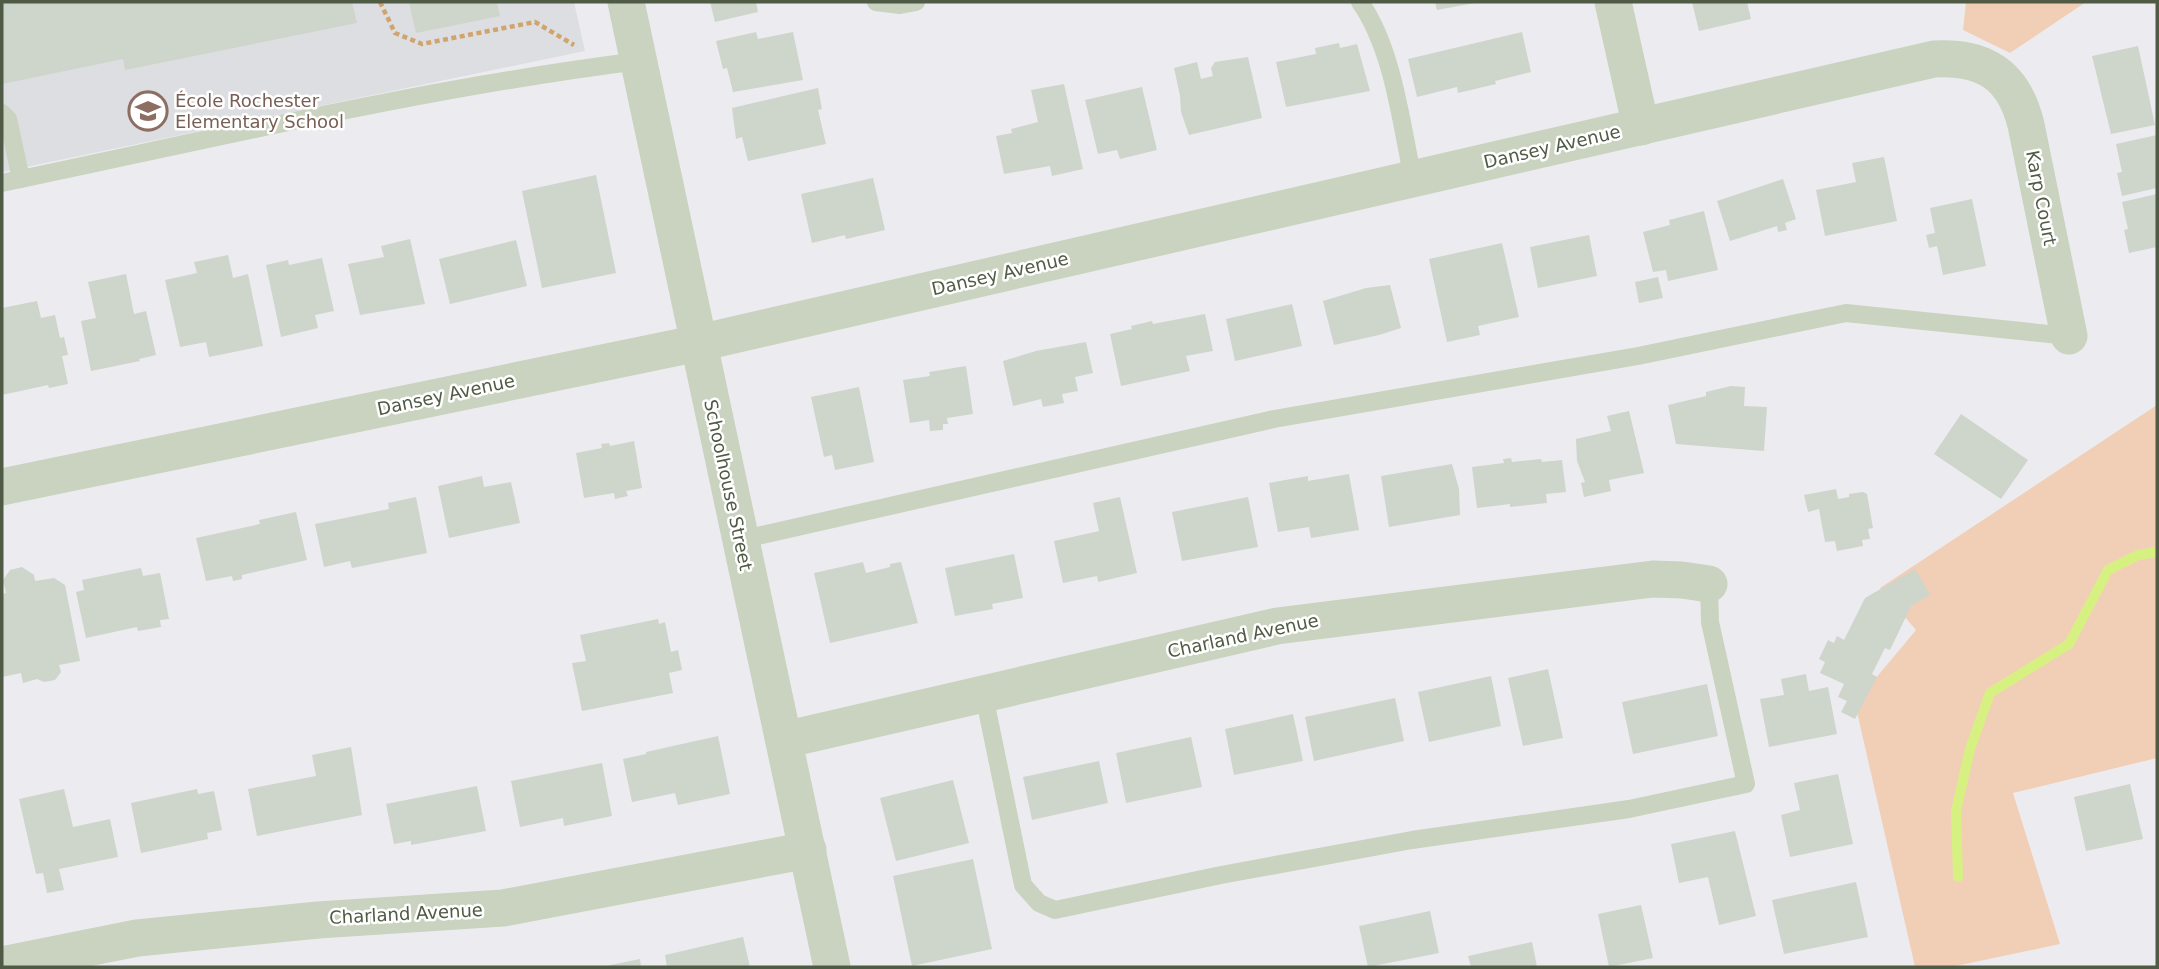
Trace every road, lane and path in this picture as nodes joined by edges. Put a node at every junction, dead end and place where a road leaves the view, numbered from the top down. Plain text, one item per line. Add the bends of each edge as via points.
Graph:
1 (380, 2) edge
2 (626, 2) edge
3 (876, 2) edge
4 (916, 2) edge
5 (1360, 2) edge
6 (1613, 2) edge
7 (623, 63) junction
8 (1993, 71) joint
9 (2, 113) edge
10 (1641, 127) junction
11 (21, 179) junction
12 (1413, 179) junction
13 (2, 183) edge
14 (2069, 336) joint
15 (699, 343) junction
16 (2, 486) edge
17 (740, 540) junction
18 (1709, 584) joint
19 (984, 695) junction
20 (784, 740) junction
21 (808, 850) junction
22 (2, 965) edge
23 (832, 967) edge

1 - 7 path via 395,33 422,44 535,22
2 - 7 street, Schoolhouse Street
3 - 4 lane
5 - 12 lane via 1381,40
6 - 10 street
7 - 11 lane via 383,103
7 - 15 street, Schoolhouse Street
8 - 10 street, Dansey Avenue via 1966,60 1934,59
8 - 14 street, Karp Court via 2016,94 2022,109
9 - 11 lane via 8,119
10 - 12 street, Dansey Avenue
11 - 13 lane
12 - 15 street, Dansey Avenue
14 - 17 lane via 1846,313 1638,356 1275,419
15 - 16 street, Dansey Avenue
15 - 17 street, Schoolhouse Street
17 - 20 street, Schoolhouse Street
18 - 19 street, Charland Avenue via 1653,579 1291,624
18 - 19 lane via 1710,622 1746,784 1629,809 1412,840 1055,910 1039,902 1023,885
19 - 20 street, Charland Avenue
20 - 21 street, Schoolhouse Street
21 - 22 street, Charland Avenue via 503,908 137,938
21 - 23 street, Schoolhouse Street

